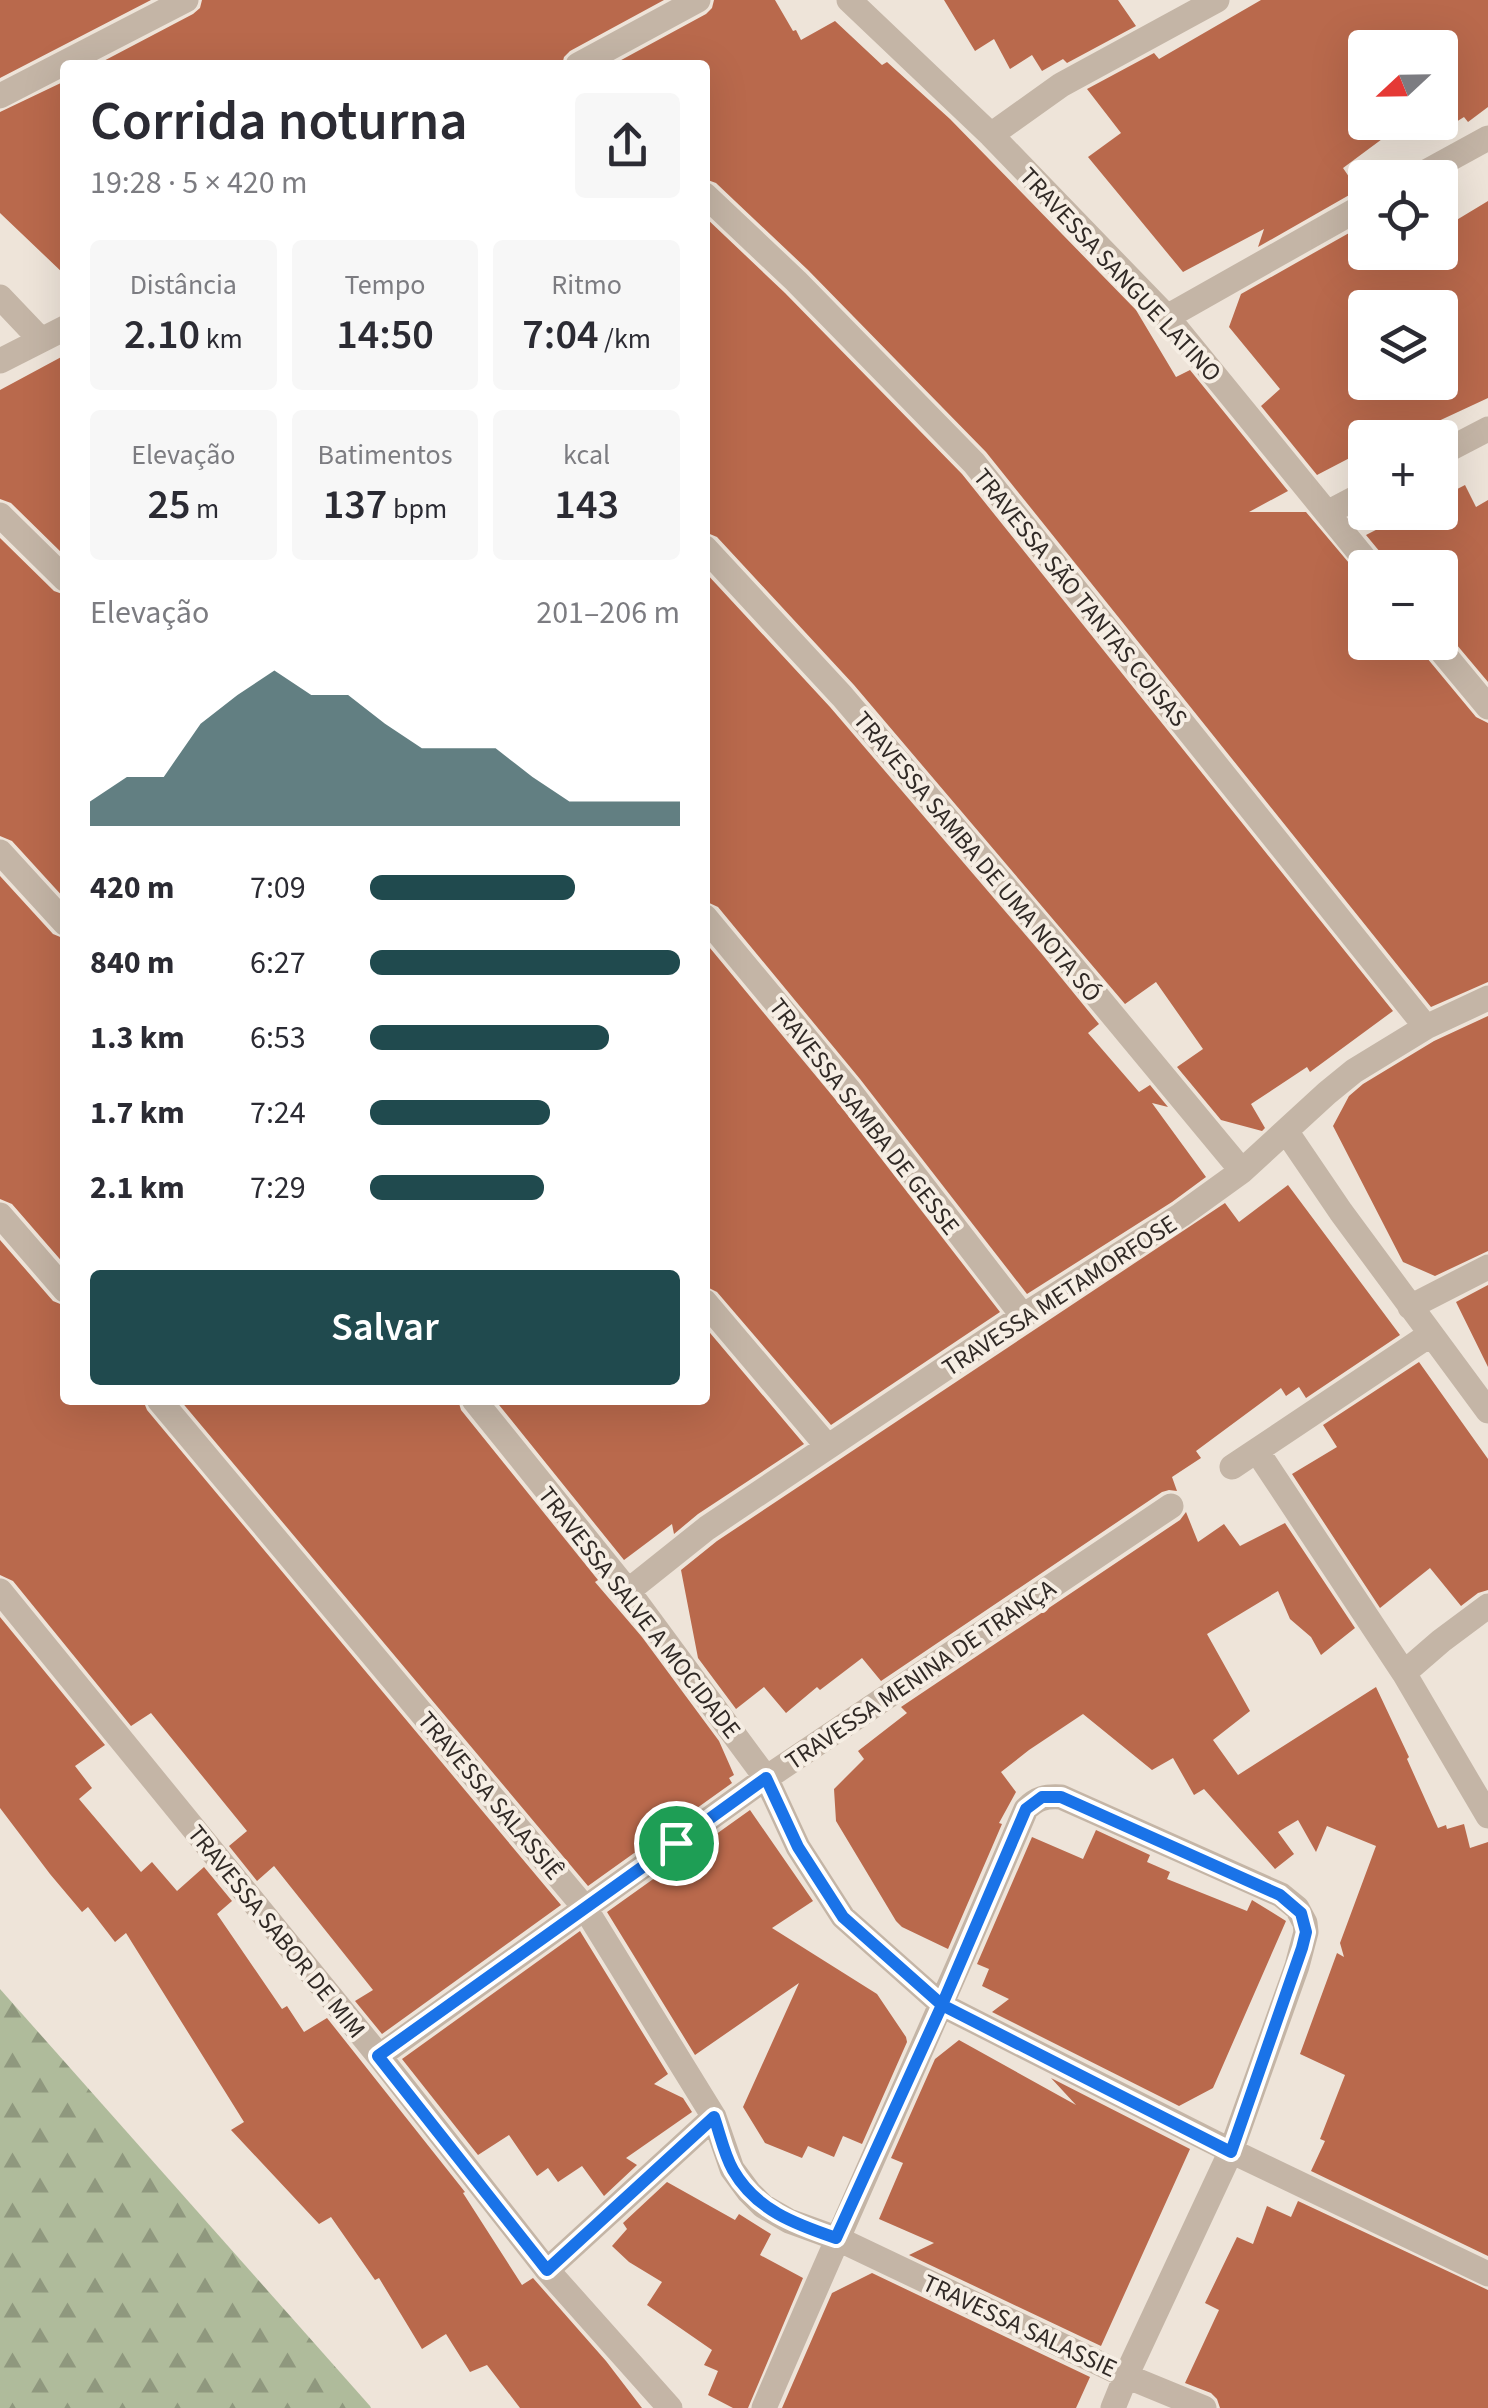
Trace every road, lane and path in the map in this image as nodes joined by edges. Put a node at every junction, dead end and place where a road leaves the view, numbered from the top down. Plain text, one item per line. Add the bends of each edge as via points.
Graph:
1 (186, 0) edge
2 (698, 0) edge
3 (849, 0) edge
4 (1217, 0) edge
5 (70, 60) edge
6 (587, 60) edge
7 (60, 65) edge
8 (0, 96) edge
9 (991, 135) junction
10 (1488, 138) edge
11 (1448, 160) edge
12 (710, 200) edge
13 (1348, 215) edge
14 (0, 297) edge
15 (1167, 317) junction
16 (60, 330) edge
17 (41, 340) junction
18 (0, 362) edge
19 (1488, 429) edge
20 (1458, 445) edge
21 (1348, 502) edge
22 (1327, 513) junction
23 (0, 515) edge
24 (1357, 550) edge
25 (710, 553) edge
26 (60, 574) edge
27 (1449, 660) edge
28 (1488, 708) edge
29 (0, 852) edge
30 (60, 917) edge
31 (710, 923) edge
32 (1488, 998) edge
33 (1426, 1027) junction
34 (1286, 1131) junction
35 (1242, 1171) junction
36 (0, 1215) edge
37 (1488, 1268) edge
38 (60, 1284) edge
39 (1410, 1307) junction
40 (710, 1308) edge
41 (1023, 1316) junction
42 (1431, 1334) junction
43 (163, 1405) edge
44 (478, 1405) edge
45 (1488, 1411) edge
46 (828, 1447) junction
47 (1257, 1451) junction
48 (1232, 1466) dead end
49 (1172, 1506) dead end
50 (0, 1591) edge
51 (628, 1592) junction
52 (1488, 1606) edge
53 (1404, 1673) junction
54 (766, 1778) junction
55 (1488, 1816) edge
56 (586, 1908) junction
57 (942, 2005) junction
58 (378, 2056) junction
59 (714, 2117) junction
60 (1231, 2152) junction
61 (836, 2238) junction
62 (547, 2270) junction
63 (1488, 2274) edge
64 (1126, 2376) junction
65 (670, 2408) edge
66 (764, 2408) edge
67 (1113, 2408) edge
68 (1204, 2408) edge

1 - 5 street
2 - 6 street
3 - 9 street, TRAVESSA SANGUE LATINO
4 - 9 street via 1061,85
7 - 8 street
9 - 15 street, TRAVESSA SANGUE LATINO
10 - 11 street
12 - 33 street, TRAVESSA SÃO TANTAS COISAS via 974,463
13 - 15 street
14 - 17 street
15 - 22 street, TRAVESSA SANGUE LATINO
16 - 17 street
17 - 18 street
19 - 20 street
21 - 22 street
22 - 24 street, TRAVESSA SANGUE LATINO
23 - 26 street
25 - 35 street, TRAVESSA SAMBA DE UMA NOTA SÓ via 842,696
27 - 28 street
29 - 30 street
31 - 41 street, TRAVESSA SAMBA DE GESSE
32 - 33 street, TRAVESSA METAMORFOSE
33 - 34 street, TRAVESSA METAMORFOSE via 1327,1092
34 - 35 street, TRAVESSA METAMORFOSE
34 - 39 street
35 - 41 street, TRAVESSA METAMORFOSE
36 - 38 street
37 - 39 street
39 - 42 street
40 - 46 street
41 - 46 street, TRAVESSA METAMORFOSE
42 - 45 street
42 - 47 street
43 - 56 street, TRAVESSA SALASSIÊ
44 - 51 street, TRAVESSA SALVE A MOCIDADE
46 - 51 street, TRAVESSA METAMORFOSE via 706,1528
47 - 48 street
47 - 53 street
49 - 54 street, TRAVESSA MENINA DE TRANÇA
50 - 58 street, TRAVESSA SABOR DE MIM
51 - 54 street, TRAVESSA SALVE A MOCIDADE
52 - 53 street
53 - 55 street
54 - 56 street, TRAVESSA MENINA DE TRANÇA
54 - 57 street, TRAVESSA SALVE A MOCIDADE via 798,1847 843,1917
56 - 58 street, TRAVESSA MENINA DE TRANÇA
56 - 59 street, TRAVESSA SALASSIÊ
57 - 60 street, TRAVESSA SALVE A MOCIDADE
57 - 60 street via 1026,1809 1042,1797 1061,1797 1280,1895 1301,1913 1306,1932
57 - 61 street
58 - 62 street, TRAVESSA SABOR DE MIM
59 - 61 street, TRAVESSA SALASSIÊ via 732,2168 749,2192 788,2221
59 - 62 street
60 - 63 street, TRAVESSA SALVE A MOCIDADE
60 - 64 street
61 - 64 street, TRAVESSA SALASSIE
61 - 66 street
62 - 65 street, TRAVESSA SABOR DE MIM
64 - 67 street
64 - 68 street, TRAVESSA SALASSIE

